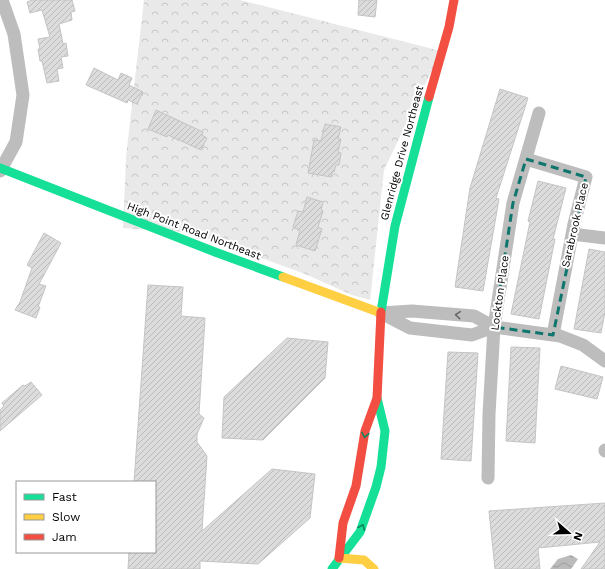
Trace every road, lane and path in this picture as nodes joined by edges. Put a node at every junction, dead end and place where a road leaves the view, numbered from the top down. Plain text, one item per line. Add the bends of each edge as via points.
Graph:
1 (2, 0) edge
2 (454, 0) edge
3 (539, 113) dead end
4 (526, 159) junction
5 (0, 169) edge
6 (572, 234) junction
7 (605, 238) edge
8 (381, 313) junction
9 (494, 327) junction
10 (553, 335) junction
11 (605, 361) edge
12 (377, 398) junction
13 (488, 478) dead end
14 (339, 558) junction
15 (332, 569) edge
16 (346, 569) edge
17 (374, 569) edge

1 - 5 street via 14,34 23,95 16,142
2 - 8 main road, Glenridge Drive Northeast via 449,27 406,181
3 - 4 street, Lockton Place
4 - 6 street, Sarabrook Place via 586,177
4 - 9 street, Lockton Place via 512,203
5 - 8 main road, High Point Road Northeast
6 - 7 street
6 - 10 street, Sarabrook Place
9 -> 8 street via 474,316 412,311
8 - 9 street via 410,328 472,335
8 - 12 main road, Glenridge Drive Northeast
9 - 10 street
9 - 13 street, Lockton Place
10 - 11 street via 583,345
12 -> 14 main road via 365,430 356,486 343,523
14 -> 12 main road via 360,532 370,508 381,467 385,431
14 - 15 main road
14 - 16 main road
14 - 17 main road via 364,560

